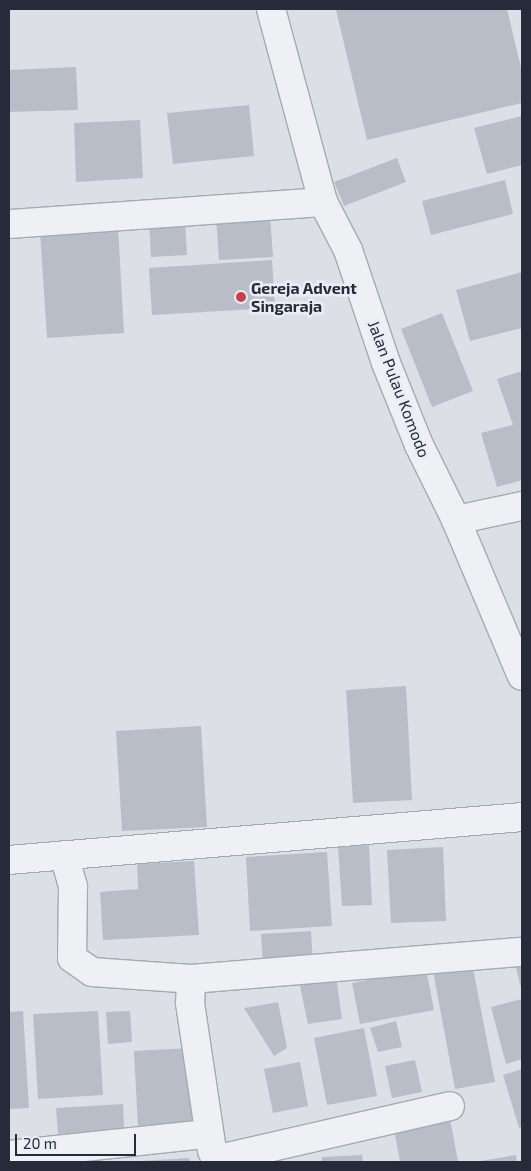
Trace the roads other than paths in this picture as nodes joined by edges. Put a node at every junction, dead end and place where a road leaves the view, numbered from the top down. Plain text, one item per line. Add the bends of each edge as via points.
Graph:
1 (271, 9) edge
2 (323, 202) junction
3 (9, 224) edge
4 (522, 506) edge
5 (456, 520) junction
6 (522, 676) edge
7 (522, 817) edge
8 (64, 855) junction
9 (9, 860) edge
10 (522, 952) edge
11 (191, 980) junction
12 (450, 1106) dead end
13 (207, 1134) junction
14 (9, 1155) edge
15 (215, 1161) edge

1 - 2 street, Jalan Pulau Komodo
2 - 3 street
2 - 5 street, Jalan Pulau Komodo via 348,250 386,363 419,445
4 - 5 street
5 - 6 street, Jalan Pulau Komodo
7 - 8 street
8 - 9 street
8 - 11 street via 73,887 72,958 92,972
10 - 11 street
11 - 13 street via 189,992
12 - 15 street
13 - 14 street
13 - 15 street

